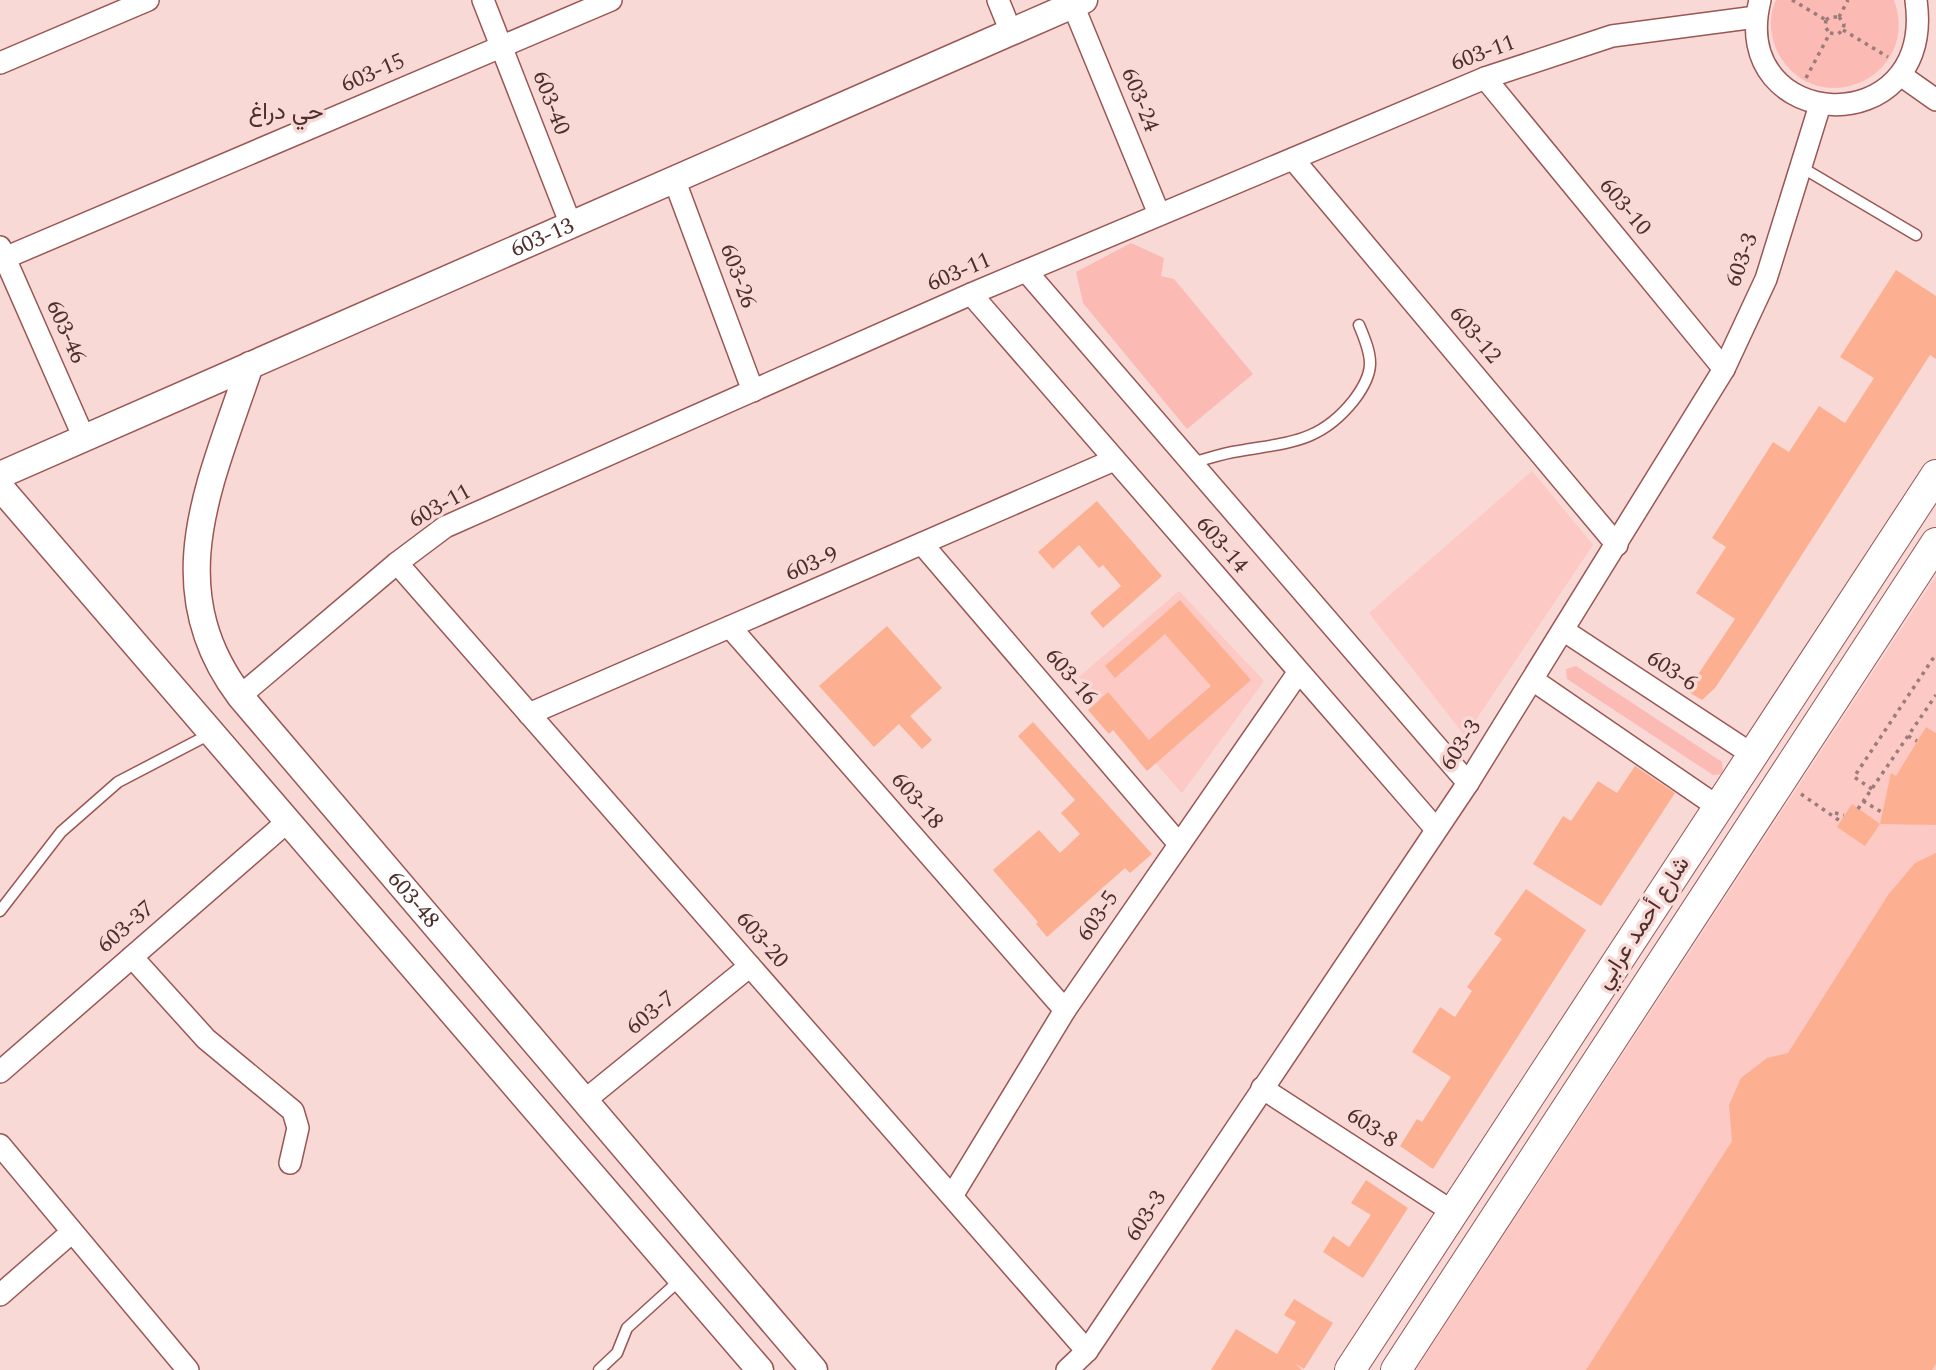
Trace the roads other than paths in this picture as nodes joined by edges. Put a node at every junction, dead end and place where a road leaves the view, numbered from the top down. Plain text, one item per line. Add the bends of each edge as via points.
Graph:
1 (148, 0) edge
2 (483, 0) edge
3 (611, 0) edge
4 (998, 0) edge
5 (1916, 0) edge
6 (1078, 2) edge
7 (125, 5) edge
8 (1758, 9) edge
9 (1011, 32) junction
10 (501, 47) junction
11 (0, 63) edge
12 (1902, 76) junction
13 (1485, 78) junction
14 (1936, 100) edge
15 (1820, 105) junction
16 (1293, 159) junction
17 (1801, 167) junction
18 (674, 179) junction
19 (1159, 214) junction
20 (571, 225) junction
21 (1916, 235) dead end
22 (2, 255) edge
23 (1026, 271) junction
24 (971, 294) junction
25 (1359, 325) dead end
26 (250, 365) junction
27 (1724, 369) junction
28 (753, 391) junction
29 (84, 438) junction
30 (1114, 460) junction
31 (1192, 463) junction
32 (1936, 475) edge
33 (2, 491) edge
34 (1936, 543) edge
35 (923, 545) junction
36 (1618, 545) junction
37 (397, 563) junction
38 (730, 627) junction
39 (1563, 630) junction
40 (1298, 673) junction
41 (1534, 680) junction
42 (240, 696) junction
43 (529, 714) junction
44 (212, 733) junction
45 (277, 740) junction
46 (1753, 755) junction
47 (243, 770) junction
48 (1468, 783) junction
49 (1718, 807) junction
50 (287, 822) junction
51 (1435, 828) junction
52 (1179, 844) junction
53 (0, 911) edge
54 (132, 957) junction
55 (750, 967) junction
56 (1065, 1010) junction
57 (0, 1072) edge
58 (1262, 1088) junction
59 (584, 1101) junction
60 (0, 1145) edge
61 (633, 1158) junction
62 (290, 1163) dead end
63 (601, 1187) junction
64 (951, 1196) junction
65 (1453, 1212) junction
66 (72, 1232) junction
67 (681, 1279) junction
68 (0, 1295) edge
69 (1087, 1351) junction
70 (181, 1368) edge
71 (599, 1370) edge
72 (760, 1370) edge
73 (814, 1370) edge
74 (1067, 1370) edge
75 (1350, 1370) edge
76 (1396, 1370) edge

1 - 7 street
2 - 10 street, 603-40
3 - 10 street, 603-15
4 - 9 street
5 - 12 street via 1920,23 1916,51
6 - 9 street, 603-13
6 - 19 street, 603-24
7 - 11 street
8 - 13 street, 603-11 via 1612,36
8 - 15 street via 1757,41 1765,63 1779,82
9 - 18 street, 603-13
10 - 20 street, 603-40
10 - 22 street, 603-15
12 - 14 street
12 - 15 street via 1886,92 1866,102
13 - 16 street, 603-11
13 - 27 street, 603-10
15 - 17 street, 603-3
16 - 19 street, 603-11
16 - 36 street, 603-12
17 - 21 lane
17 - 27 street, 603-3 via 1766,279
18 - 20 street, 603-13
18 - 28 street, 603-26
19 - 23 street, 603-11
20 - 26 street, 603-13
22 - 29 street, 603-46
23 - 24 street, 603-11
23 - 31 street, 603-14
24 - 28 street, 603-11
24 - 30 street, 603-14
25 - 31 lane via 1370,352 1369,380 1343,414 1318,434 1295,443
26 - 29 street, 603-13
26 - 42 street, 603-48 via 211,483 195,562 197,603 208,643
27 - 36 street, 603-3
28 - 37 street, 603-11 via 445,527
29 - 33 street, 603-13
30 - 35 street, 603-9
30 - 40 street, 603-14
31 - 48 street, 603-14
32 - 46 main road, شارع أحمد عرابي
33 - 44 street, 603-48
34 - 76 main road, شارع أحمد عرابي
35 - 38 street, 603-9
35 - 52 street, 603-16
36 - 39 street, 603-3
37 - 42 street, 603-11
37 - 43 street, 603-20
38 - 43 street, 603-9
38 - 56 street, 603-18
39 - 41 street, 603-3
39 - 46 street, 603-6
40 - 51 street, 603-14
40 - 52 street, 603-5
41 - 48 street, 603-3
41 - 49 street
42 - 45 street, 603-48
43 - 55 street, 603-20
44 - 47 street, 603-48
44 - 53 lane via 118,782 61,832
45 - 47 street
45 - 59 street, 603-48
46 - 49 main road, شارع أحمد عرابي
47 - 50 street, 603-48
48 - 51 street, 603-3
49 - 65 main road, شارع أحمد عرابي
50 - 54 street, 603-37
50 - 63 street, 603-48
51 - 58 street, 603-3
52 - 56 street, 603-5
54 - 57 street, 603-37
54 - 62 street via 206,1039 293,1111 298,1128
55 - 59 street, 603-7
55 - 64 street, 603-20
56 - 64 street, 603-5
58 - 65 street, 603-8
58 - 69 street, 603-3
59 - 61 street, 603-48
60 - 66 street
61 - 63 street
61 - 73 street, 603-48
63 - 67 street, 603-48
64 - 69 street, 603-20
65 - 75 main road, شارع أحمد عرابي
66 - 68 street
66 - 70 street
67 - 71 lane via 627,1328 617,1353
67 - 72 street, 603-48
69 - 74 street, 603-3

